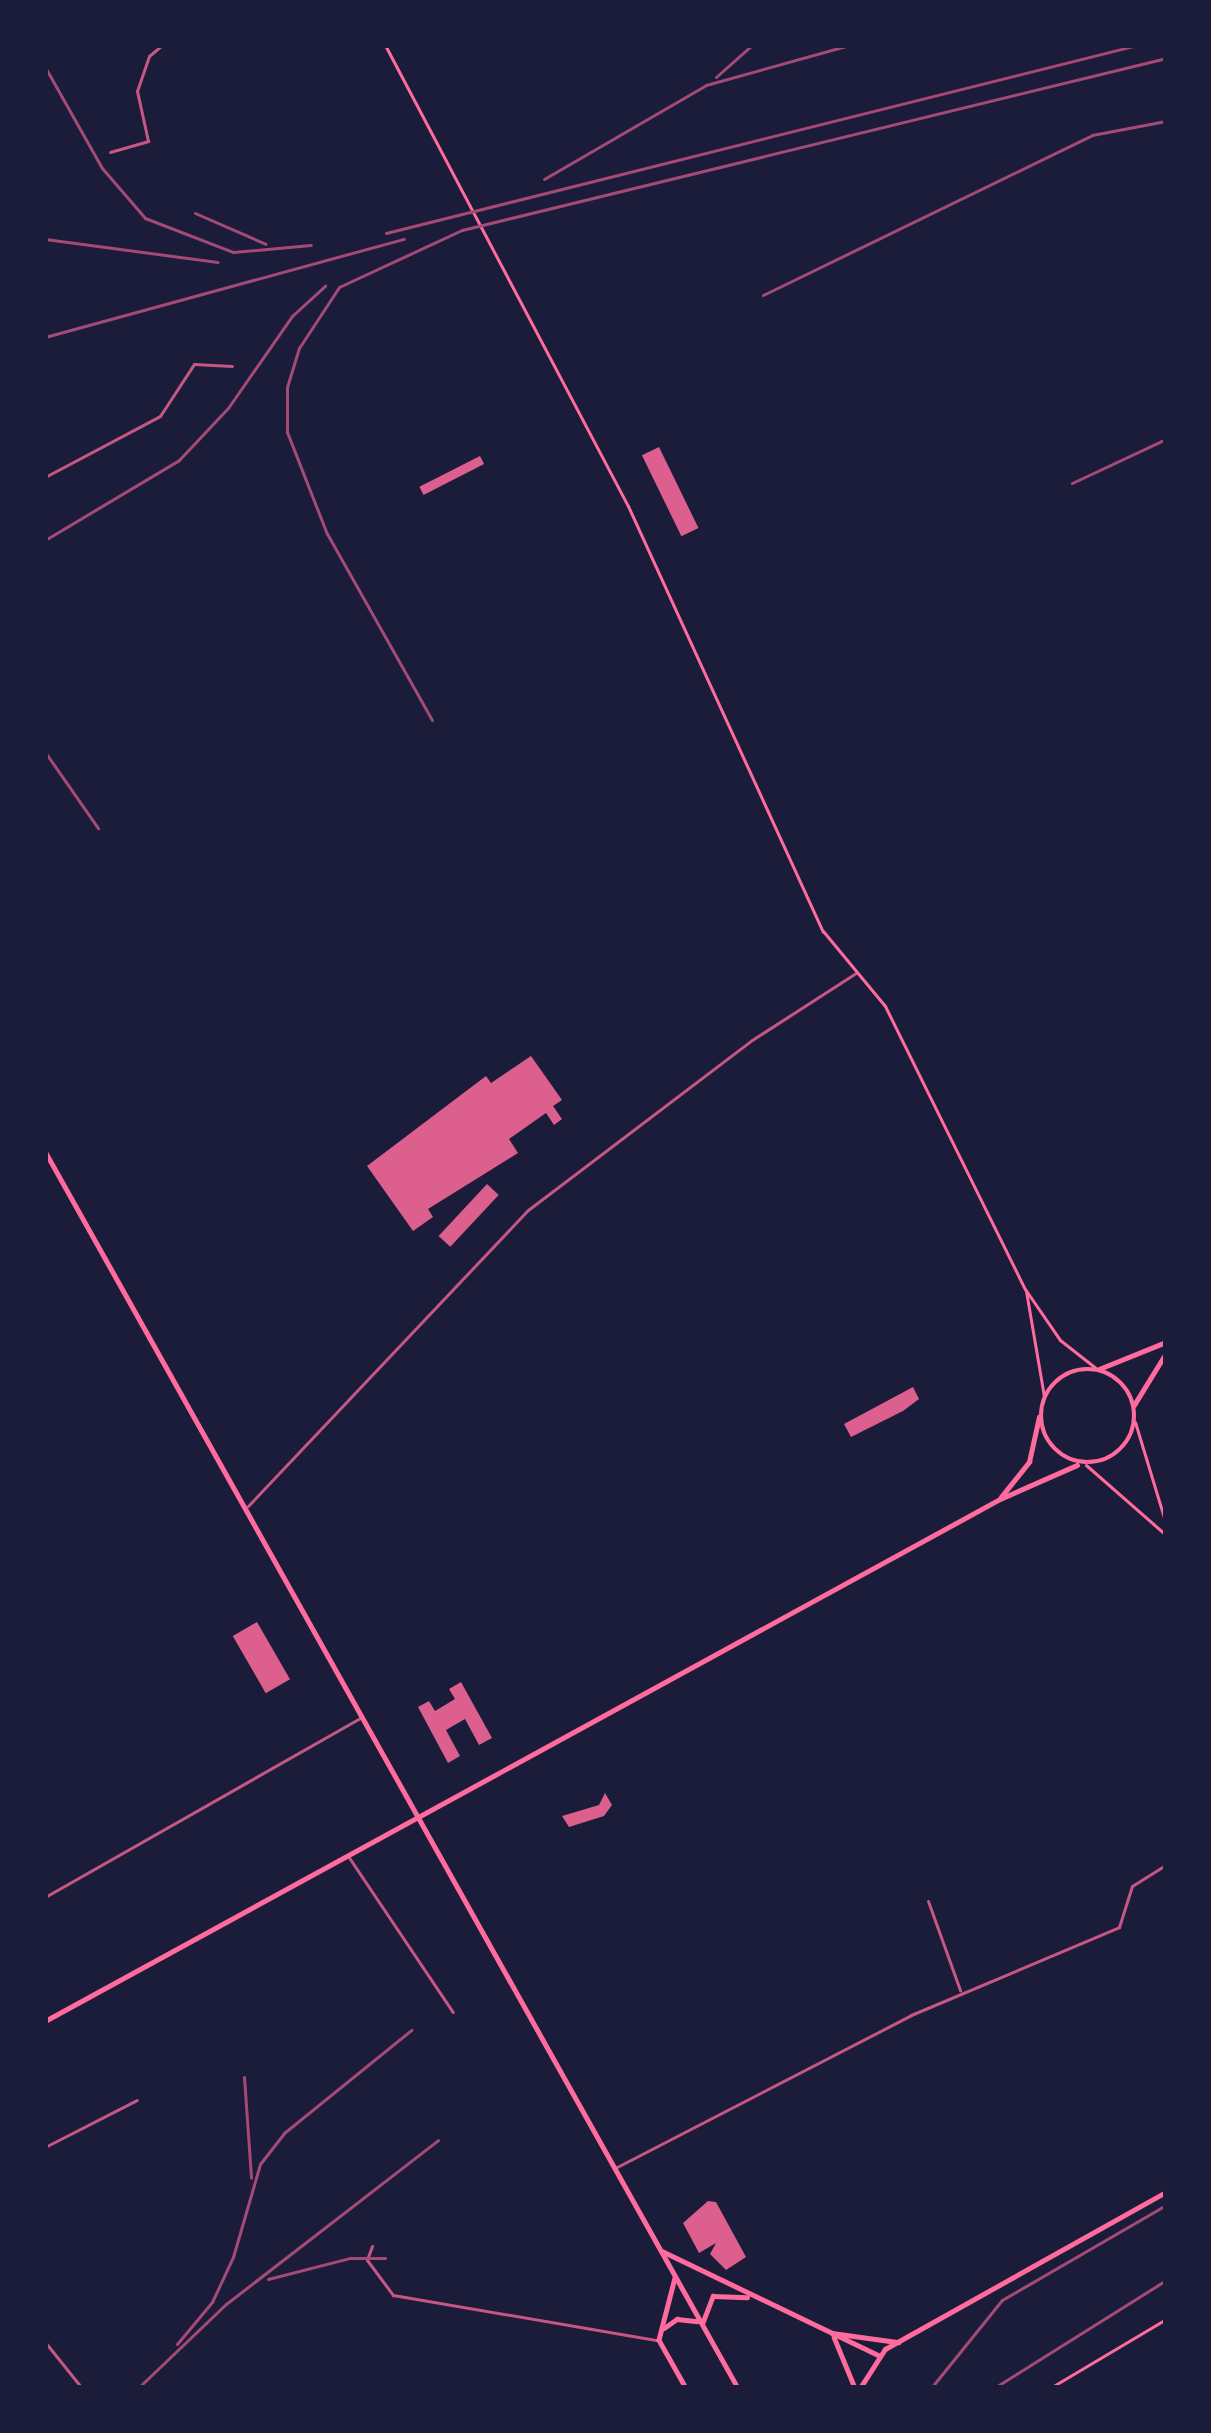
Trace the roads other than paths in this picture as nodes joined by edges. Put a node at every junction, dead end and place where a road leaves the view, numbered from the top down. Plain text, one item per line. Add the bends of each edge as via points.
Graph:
1 (162, 45) edge
2 (385, 45) edge
3 (110, 152) dead end
4 (232, 366) dead end
5 (45, 477) edge
6 (856, 973) junction
7 (45, 1151) edge
8 (1025, 1289) junction
9 (1166, 1342) edge
10 (1166, 1353) edge
11 (1097, 1369) junction
12 (1044, 1396) junction
13 (1134, 1405) junction
14 (1040, 1412) junction
15 (1135, 1421) junction
16 (1082, 1465) junction
17 (1000, 1499) junction
18 (247, 1508) junction
19 (1166, 1524) edge
20 (1166, 1534) edge
21 (363, 1716) junction
22 (421, 1817) junction
23 (348, 1856) junction
24 (1166, 1865) edge
25 (45, 1897) edge
26 (928, 1901) dead end
27 (960, 1992) junction
28 (453, 2012) dead end
29 (45, 2021) edge
30 (137, 2100) dead end
31 (45, 2147) edge
32 (614, 2168) junction
33 (1166, 2192) edge
34 (372, 2246) dead end
35 (659, 2249) junction
36 (675, 2278) junction
37 (752, 2298) junction
38 (1166, 2319) edge
39 (702, 2324) junction
40 (662, 2328) junction
41 (830, 2333) junction
42 (659, 2340) junction
43 (45, 2342) edge
44 (898, 2342) junction
45 (878, 2355) junction
46 (81, 2386) edge
47 (686, 2388) edge
48 (738, 2388) edge
49 (857, 2388) edge
50 (1050, 2388) edge

1 - 3 street via 148,56 137,91 148,141
2 - 6 main road via 567,389 812,910
4 - 5 street via 194,364 160,416
6 - 8 main road via 885,1006
6 - 18 street via 752,1040 528,1210
7 - 18 main road
8 - 11 main road via 1060,1340
8 - 12 main road
9 - 11 main road
10 - 13 main road
11 - 12 main road via 1068,1372
11 - 13 main road via 1117,1378
12 - 14 main road
13 - 15 main road
14 - 16 main road via 1049,1444
14 - 17 main road via 1029,1462
15 - 16 main road via 1117,1454
15 - 19 main road
16 - 17 main road
16 - 20 main road
17 - 22 main road
18 - 21 main road
21 - 22 main road
21 - 25 street
22 - 23 main road
22 - 32 main road
23 - 28 street
23 - 29 main road
24 - 27 street via 1132,1886 1119,1927 1049,1963
26 - 27 street
27 - 32 street
30 - 31 street
32 - 35 main road
33 - 44 main road
34 - 42 street via 367,2260 393,2295
35 - 36 main road
35 - 37 main road
36 - 39 main road
36 - 40 main road
37 - 39 main road via 712,2296
37 - 41 main road
38 - 50 main road
39 - 40 main road via 677,2319
39 - 48 main road
40 - 42 main road
41 - 44 main road
41 - 45 main road
41 - 49 main road
42 - 47 main road
43 - 46 street
44 - 45 main road
45 - 49 main road

